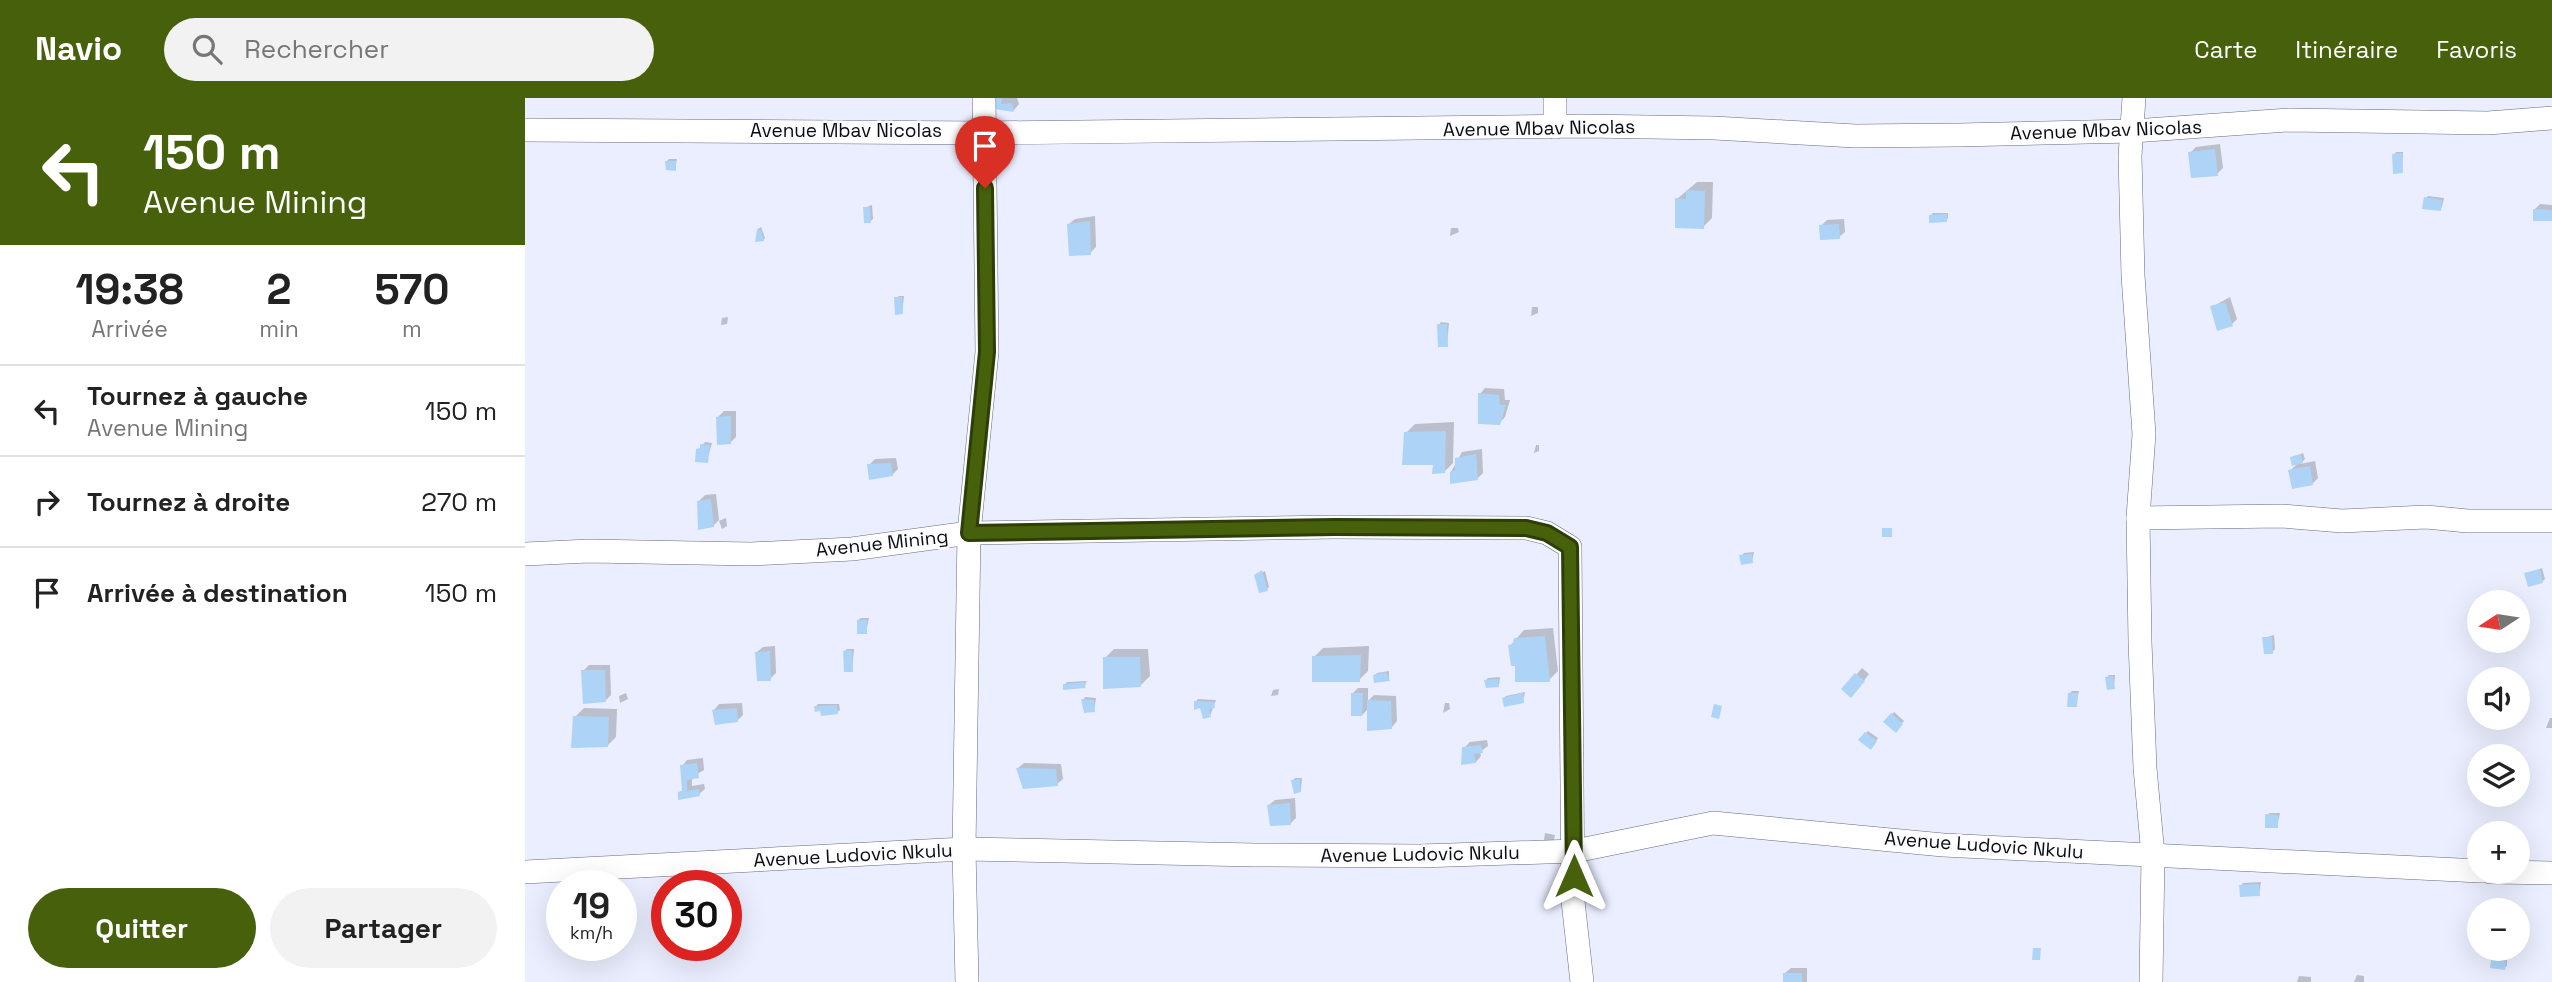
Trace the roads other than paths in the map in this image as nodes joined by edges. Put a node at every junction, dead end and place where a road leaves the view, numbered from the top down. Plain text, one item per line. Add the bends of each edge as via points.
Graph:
1 (984, 98) edge
2 (1555, 98) edge
3 (2134, 98) edge
4 (2552, 118) edge
5 (1555, 127) junction
6 (525, 130) edge
7 (2133, 131) junction
8 (984, 133) junction
9 (2138, 518) junction
10 (2552, 521) edge
11 (969, 533) junction
12 (525, 554) edge
13 (964, 849) junction
14 (1575, 850) junction
15 (2153, 855) junction
16 (2467, 870) edge
17 (525, 872) edge
18 (2530, 873) edge
19 (2552, 873) edge
20 (967, 982) edge
21 (1581, 982) edge
22 (2151, 982) edge

1 - 8 street
2 - 5 street
3 - 7 street
4 - 7 street, Avenue Mbav Nicolas via 2488,123 2289,120
5 - 7 street, Avenue Mbav Nicolas via 1714,128 1855,136
5 - 8 street, Avenue Mbav Nicolas
6 - 8 street, Avenue Mbav Nicolas
7 - 9 street via 2133,275 2144,434
8 - 11 street via 987,352
9 - 10 street
9 - 15 street via 2144,754
11 - 12 street, Avenue Mining via 852,549 751,554
11 - 13 street
11 - 14 street, Avenue Mining via 1335,527 1526,528 1547,533 1570,547
13 - 14 street, Avenue Ludovic Nkulu via 1420,856
13 - 17 street, Avenue Ludovic Nkulu
13 - 20 street
14 - 15 street, Avenue Ludovic Nkulu via 1713,823 1943,845
14 - 21 street via 1573,901
15 - 16 street, Avenue Ludovic Nkulu
15 - 22 street
18 - 19 street

